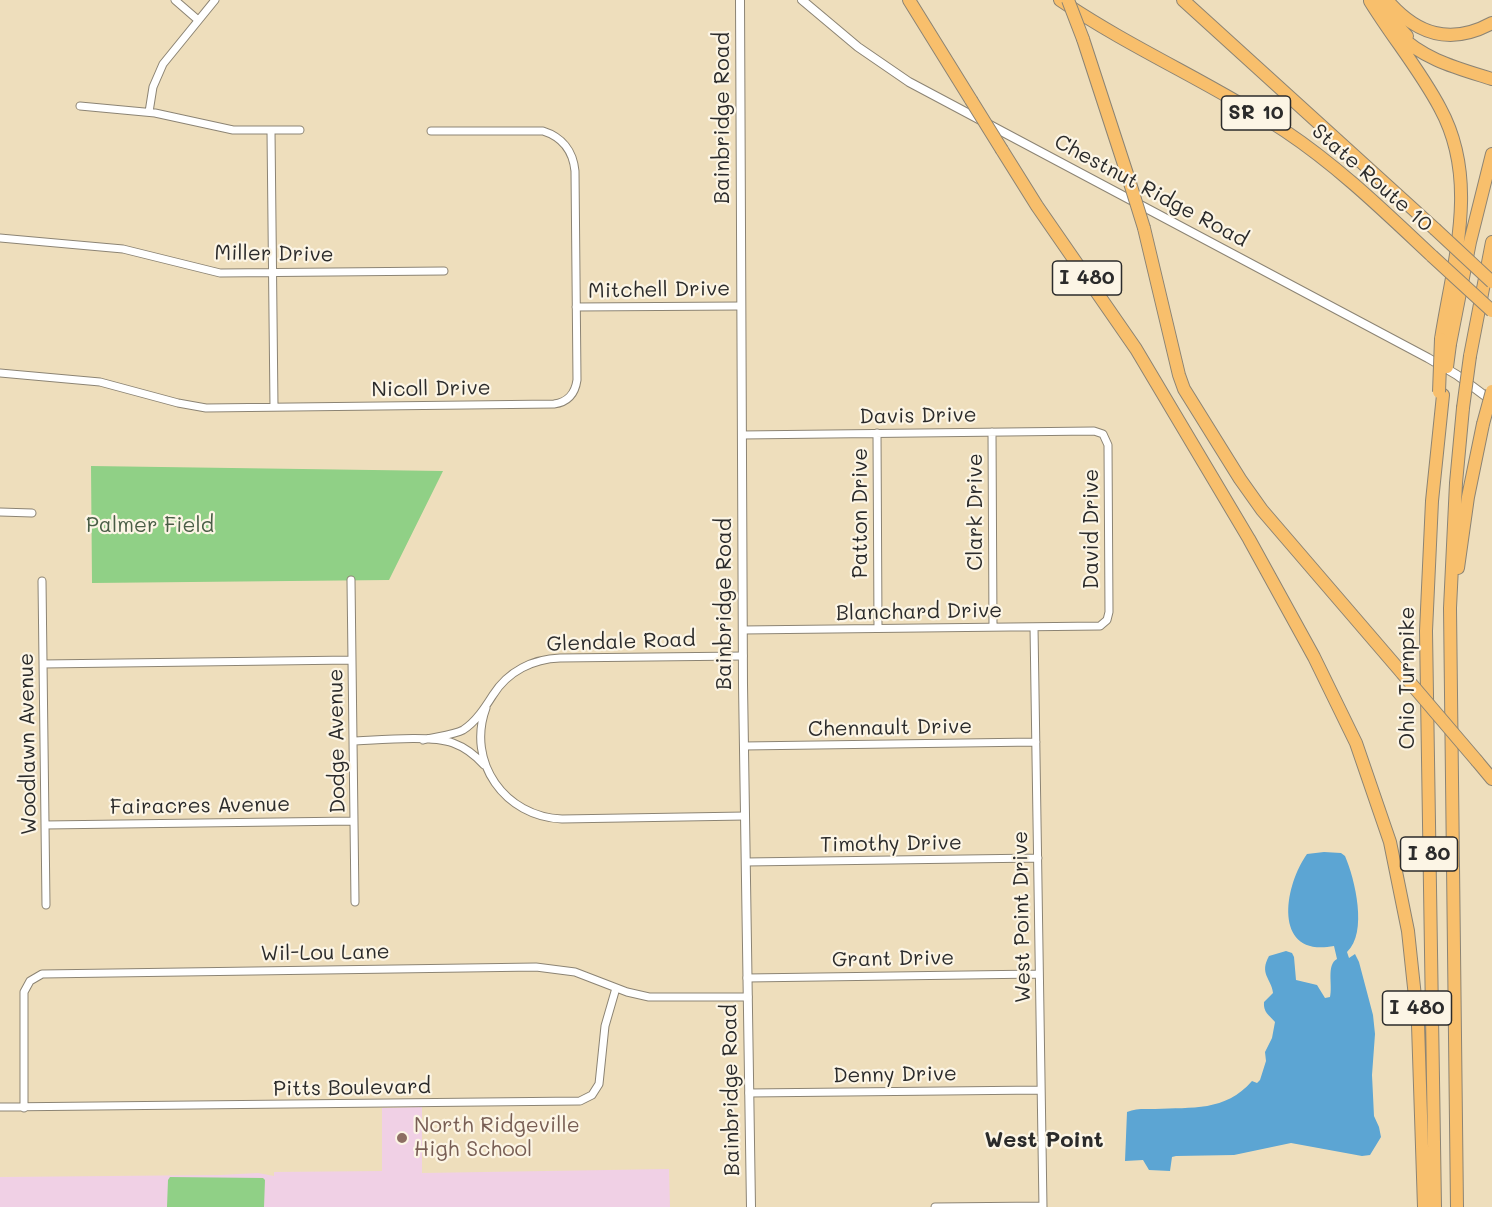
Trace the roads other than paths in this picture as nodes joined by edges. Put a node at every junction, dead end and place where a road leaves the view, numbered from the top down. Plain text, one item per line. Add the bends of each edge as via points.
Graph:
1 (175, 0) edge
2 (215, 0) edge
3 (740, 0) edge
4 (802, 0) edge
5 (909, 0) edge
6 (1060, 0) edge
7 (1068, 0) edge
8 (1183, 0) edge
9 (1373, 0) edge
10 (1387, 0) edge
11 (198, 20) junction
12 (1492, 23) edge
13 (1492, 73) edge
14 (1492, 79) edge
15 (80, 106) dead end
16 (149, 112) junction
17 (300, 130) dead end
18 (271, 131) junction
19 (432, 131) dead end
20 (1492, 154) edge
21 (0, 238) edge
22 (1492, 242) edge
23 (444, 271) dead end
24 (273, 272) junction
25 (1492, 282) edge
26 (741, 306) junction
27 (576, 307) junction
28 (1492, 310) edge
29 (1446, 342) junction
30 (0, 373) edge
31 (1492, 391) edge
32 (1492, 401) edge
33 (274, 407) junction
34 (1094, 431) joint
35 (992, 432) junction
36 (877, 433) junction
37 (742, 435) junction
38 (0, 512) edge
39 (32, 513) dead end
40 (351, 580) dead end
41 (42, 581) dead end
42 (1450, 608) junction
43 (1095, 626) joint
44 (993, 627) junction
45 (1034, 627) junction
46 (878, 628) junction
47 (743, 630) junction
48 (743, 656) junction
49 (352, 660) junction
50 (43, 664) junction
51 (487, 706) junction
52 (423, 740) junction
53 (353, 741) junction
54 (1036, 742) junction
55 (744, 746) junction
56 (486, 766) junction
57 (1492, 779) edge
58 (745, 816) junction
59 (354, 821) junction
60 (45, 825) junction
61 (1038, 858) junction
62 (746, 862) junction
63 (355, 902) dead end
64 (46, 905) dead end
65 (1039, 974) junction
66 (747, 978) junction
67 (616, 988) junction
68 (748, 997) junction
69 (1041, 1090) junction
70 (749, 1094) junction
71 (0, 1107) edge
72 (24, 1108) junction
73 (1043, 1206) edge
74 (751, 1207) edge
75 (935, 1207) edge
76 (1424, 1207) edge
77 (1435, 1207) edge
78 (1457, 1207) edge

1 - 11 street
2 - 11 street
3 - 26 street, Bainbridge Road
4 - 32 street, Chestnut Ridge Road via 909,82 1428,358
5 - 76 highway, I 480, bridge via 1037,206 1136,349 1249,539 1314,657 1359,752 1390,842 1408,931 1418,1025
6 - 28 highway, State Route 10 / SR 10, bridge via 1287,133 1338,171
7 - 57 highway, I 480, bridge via 1144,228 1186,391 1262,510
8 - 25 highway, State Route 10 / SR 10, bridge
9 - 13 highway via 1418,45
9 - 14 highway via 1397,33 1420,52
9 - 29 highway via 1441,109 1458,156 1462,209
10 - 12 highway via 1411,24 1433,32 1461,34
11 - 16 street via 163,64 153,87
15 - 16 street
16 - 18 street via 219,129
17 - 18 street
18 - 24 street
19 - 27 street, Nicoll Drive via 533,130 550,133 562,141 574,164
20 - 29 highway, Ohio Turnpike / I 80
21 - 24 street, Miller Drive via 123,249 220,273
22 - 42 highway, Ohio Turnpike / I 80, bridge via 1463,408
23 - 24 street, Miller Drive
24 - 33 street
26 - 27 street, Mitchell Drive
26 - 37 street, Bainbridge Road
27 - 33 street, Nicoll Drive via 576,388 560,403
29 - 77 highway, Ohio Turnpike / I 80, bridge via 1426,622
30 - 33 street, Nicoll Drive via 100,382 206,408
31 - 42 highway, bridge via 1468,497
34 - 35 street, Davis Drive
34 - 43 street, David Drive via 1103,434 1108,445 1109,612 1104,623
35 - 36 street, Davis Drive
35 - 44 street, Clark Drive
36 - 37 street, Davis Drive
36 - 46 street, Patton Drive
37 - 47 street, Bainbridge Road
38 - 39 street
40 - 49 street, Dodge Avenue
41 - 50 street, Woodlawn Avenue
42 - 78 highway, Ohio Turnpike / I 80
43 - 45 street, Blanchard Drive
44 - 45 street, Blanchard Drive
44 - 46 street, Blanchard Drive
45 - 54 street, West Point Drive
46 - 47 street, Blanchard Drive
47 - 48 street, Bainbridge Road
48 - 51 street, Glendale Road via 546,659 508,677
48 - 55 street, Bainbridge Road
49 - 50 street
49 - 53 street, Dodge Avenue
50 - 60 street, Woodlawn Avenue
51 - 52 street, Glendale Road via 463,730
51 - 56 street via 480,739
52 - 53 street
52 - 56 street via 453,743
53 - 59 street, Dodge Avenue
54 - 55 street, Chennault Drive
54 - 61 street, West Point Drive
55 - 58 street, Bainbridge Road
56 - 58 street via 495,785 510,800 528,812 548,818
58 - 62 street, Bainbridge Road
59 - 60 street, Fairacres Avenue
59 - 63 street, Dodge Avenue
60 - 64 street, Woodlawn Avenue
61 - 62 street, Timothy Drive
61 - 65 street, West Point Drive
62 - 66 street, Bainbridge Road
65 - 66 street, Grant Drive
65 - 69 street, West Point Drive
66 - 68 street, Bainbridge Road
67 - 68 street, Wil-Lou Lane via 661,998
67 - 72 street, Pitts Boulevard via 605,1026 599,1084 592,1095 580,1101
67 - 72 street, Wil-Lou Lane via 575,972 536,967 42,974 26,986 23,999
68 - 70 street, Bainbridge Road
69 - 70 street, Denny Drive
69 - 73 street, West Point Drive
70 - 74 street, Bainbridge Road
71 - 72 street, Pitts Boulevard
73 - 75 street

